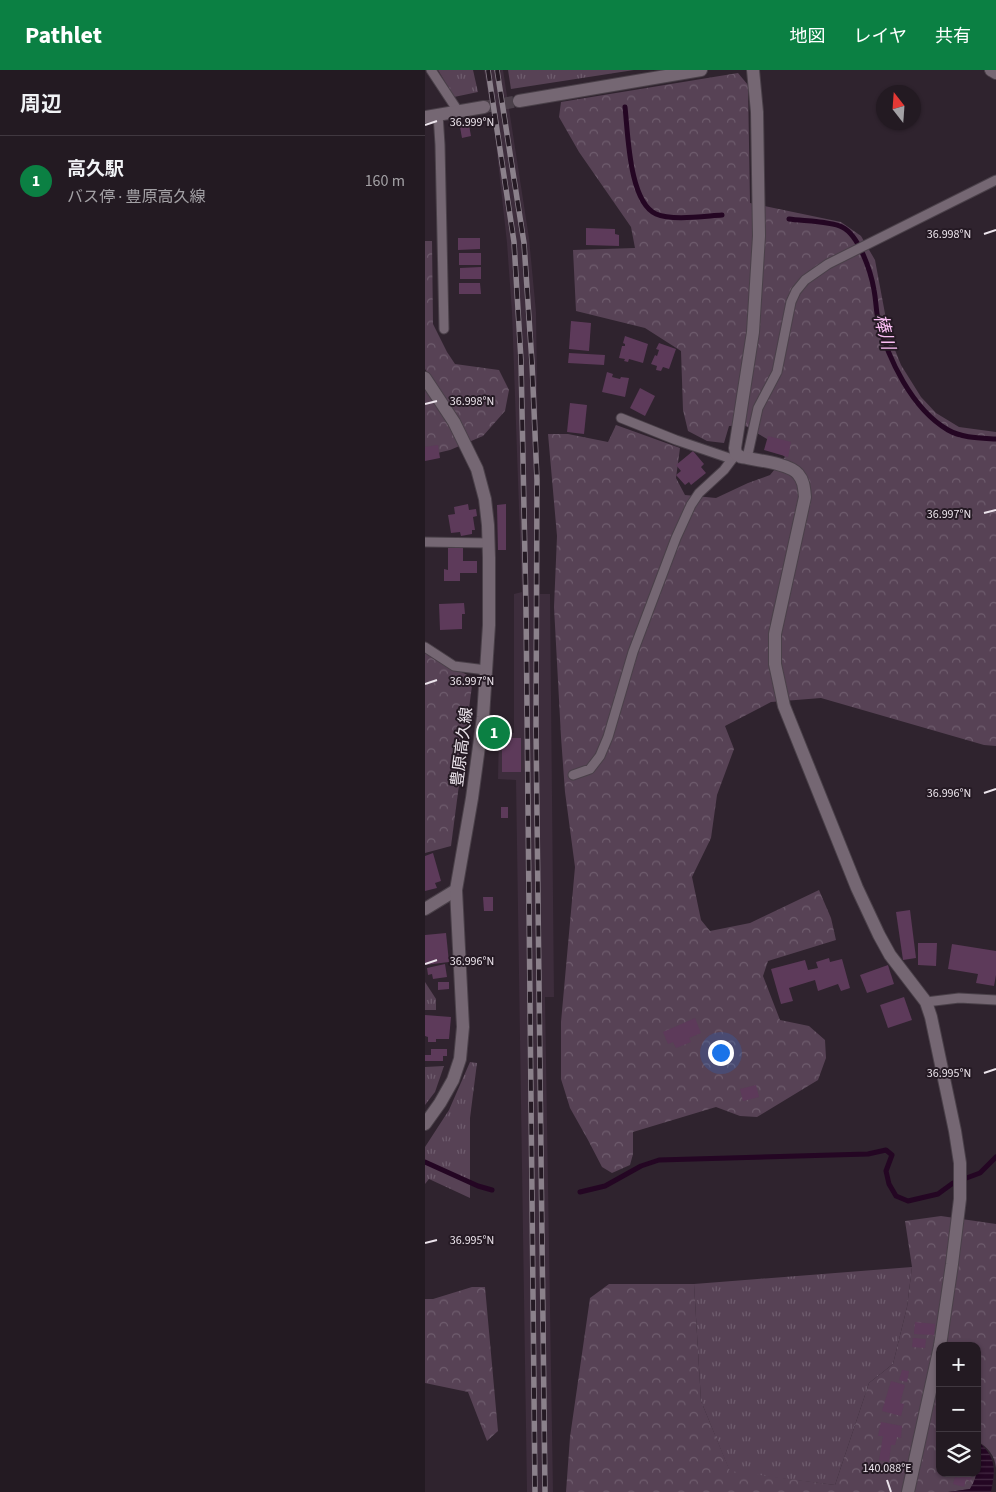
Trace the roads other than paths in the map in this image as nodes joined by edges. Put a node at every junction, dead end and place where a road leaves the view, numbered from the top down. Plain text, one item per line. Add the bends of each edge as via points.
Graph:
1 (431, 70) edge
2 (701, 70) edge
3 (753, 70) edge
4 (991, 70) edge
5 (996, 72) edge
6 (519, 101) tunnel mouth
7 (484, 107) tunnel mouth
8 (458, 112) junction
9 (431, 116) edge
10 (996, 180) edge
11 (444, 329) dead end
12 (425, 378) edge
13 (621, 418) dead end
14 (738, 457) junction
15 (425, 542) edge
16 (489, 543) junction
17 (425, 647) edge
18 (486, 670) junction
19 (573, 775) dead end
20 (456, 890) junction
21 (425, 909) edge
22 (996, 1000) edge
23 (926, 1002) junction
24 (425, 1124) edge
25 (941, 1342) edge
26 (936, 1364) edge
27 (908, 1492) edge

1 - 8 lane
2 - 6 street
3 - 14 street via 759,236 753,332 736,439
4 - 5 street
7 - 8 street
8 - 9 street
9 - 11 lane via 440,145
10 - 14 lane via 829,264 805,280 791,302 777,372
12 - 16 street, 豊原高久線 via 454,422 477,469 485,499
13 - 14 lane via 676,440
14 - 19 lane via 699,493 691,505 633,652 600,756 590,769
14 - 23 street via 783,466 797,472 804,483 805,497 775,634 779,689 857,888 879,935
15 - 16 lane
16 - 18 street, 豊原高久線
17 - 18 lane via 454,666
18 - 20 street, 豊原高久線 via 472,798
20 - 21 street
20 - 24 street, 豊原高久線 via 463,1028 460,1059 453,1080
22 - 23 lane via 959,998
23 - 25 street via 955,1131 961,1188
26 - 27 street

